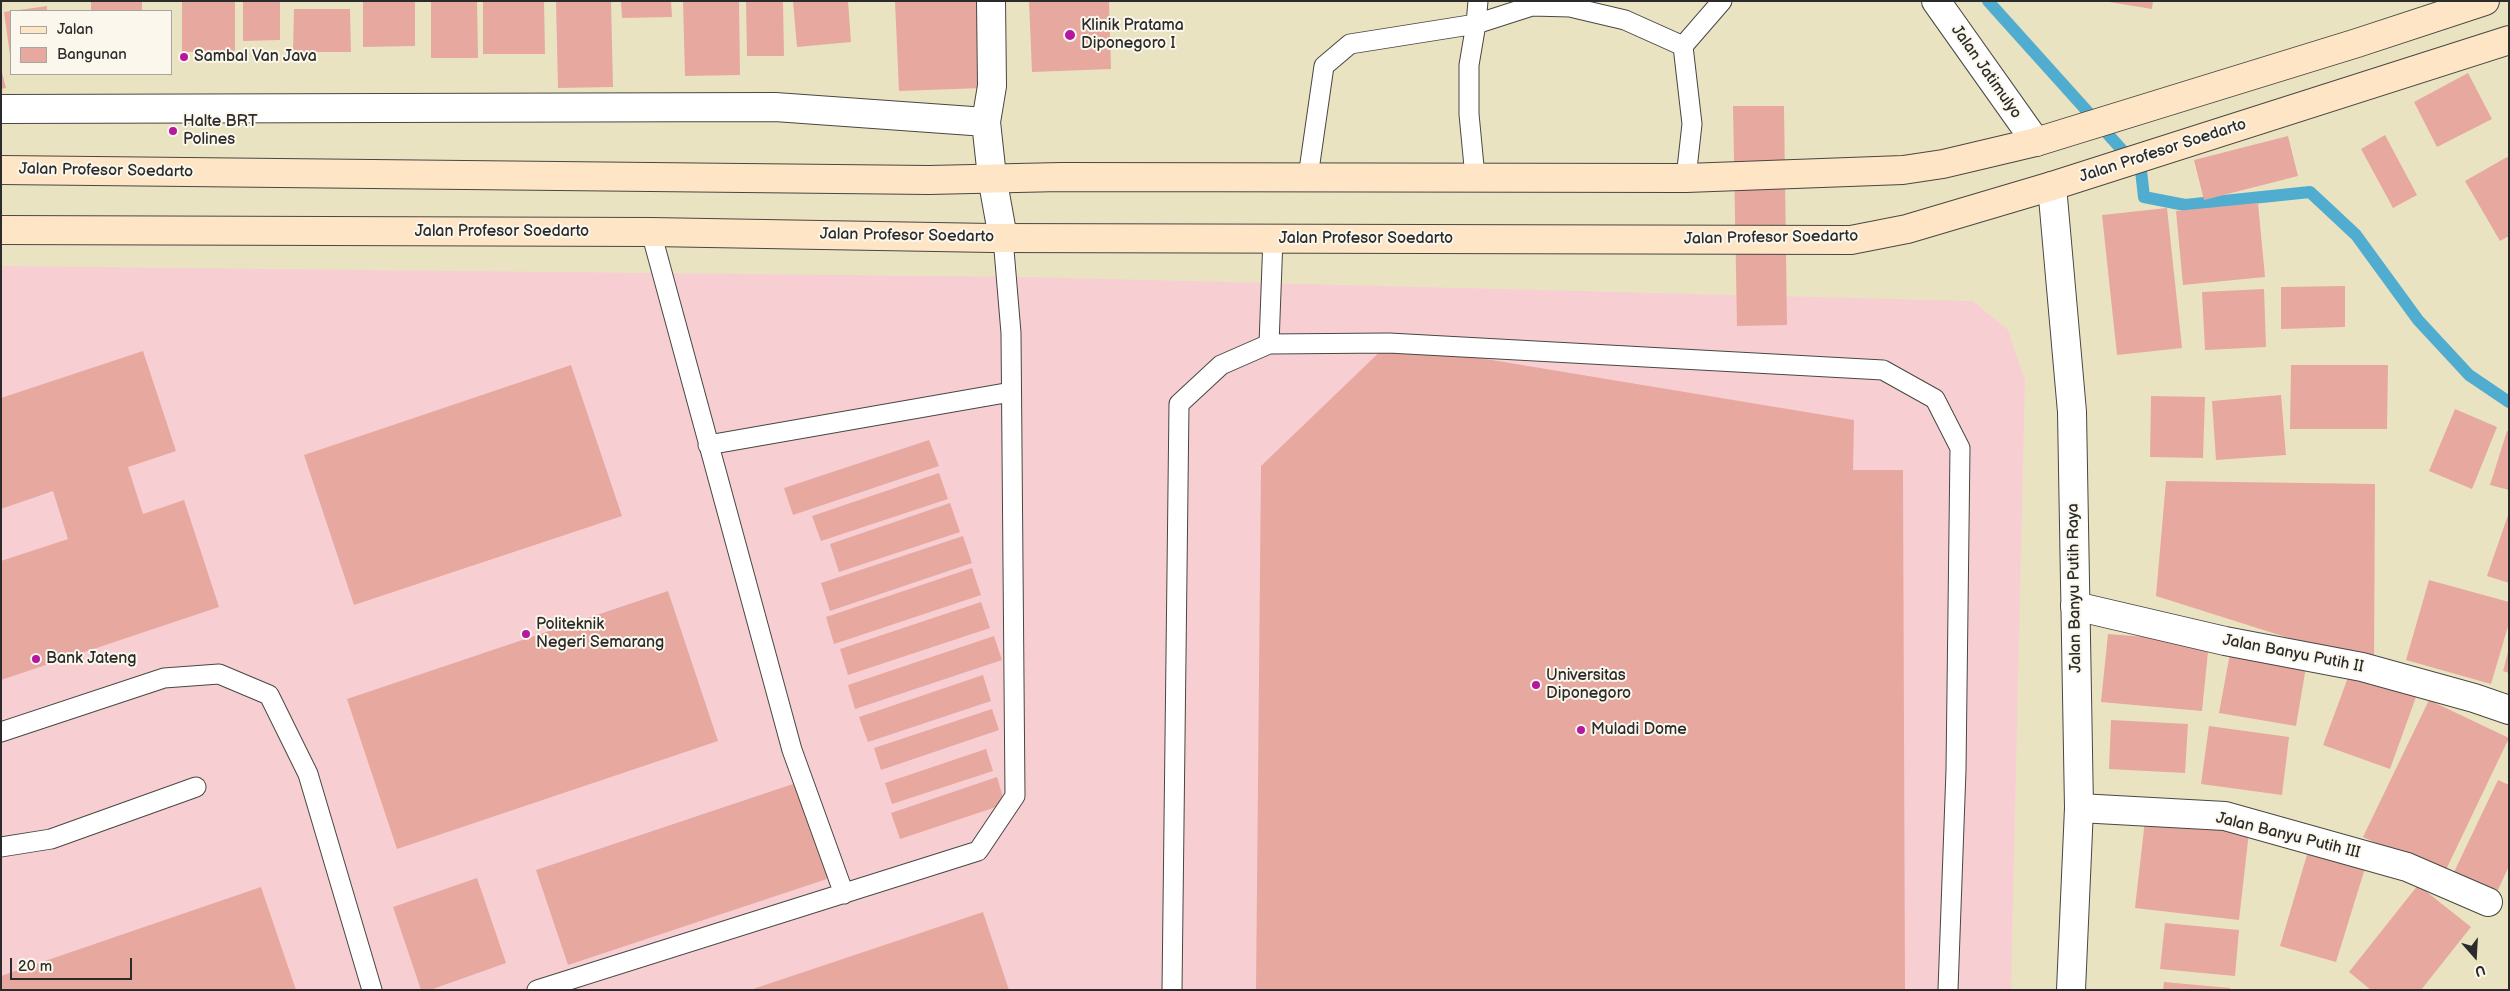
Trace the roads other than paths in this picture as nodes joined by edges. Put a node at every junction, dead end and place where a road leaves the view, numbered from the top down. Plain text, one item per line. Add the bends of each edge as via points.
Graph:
1 (991, 1) edge
2 (1478, 1) edge
3 (1722, 1) edge
4 (1936, 1) edge
5 (2485, 1) edge
6 (2433, 10) edge
7 (1476, 24) junction
8 (2509, 40) edge
9 (1683, 46) junction
10 (1, 109) edge
11 (986, 122) junction
12 (2036, 142) junction
13 (1, 170) edge
14 (1308, 177) junction
15 (1475, 177) junction
16 (992, 178) junction
17 (1686, 178) junction
18 (2052, 186) junction
19 (1, 230) edge
20 (651, 232) junction
21 (1003, 238) junction
22 (1273, 238) junction
23 (1269, 344) junction
24 (1011, 392) junction
25 (708, 445) junction
26 (2075, 606) junction
27 (2509, 710) edge
28 (1, 732) edge
29 (196, 787) dead end
30 (2079, 808) junction
31 (1, 847) edge
32 (844, 894) junction
33 (2488, 902) dead end
34 (372, 990) edge
35 (537, 990) edge
36 (1172, 990) edge
37 (1948, 990) edge
38 (2070, 990) edge

1 - 11 street via 992,86
2 - 7 lane
3 - 9 lane
4 - 12 street, Jalan Jatimulyo
5 - 6 main road, Jalan Profesor Soedarto
6 - 12 main road, Jalan Profesor Soedarto
7 - 9 lane via 1532,6 1570,7 1625,20
7 - 14 lane via 1350,44 1324,66
7 - 15 lane via 1469,66 1469,114
8 - 18 main road, Jalan Profesor Soedarto
9 - 17 lane via 1692,124
10 - 11 street via 774,107
11 - 16 street
12 - 17 main road, Jalan Profesor Soedarto via 1903,170
13 - 16 main road, Jalan Profesor Soedarto via 929,180
14 - 15 main road, Jalan Profesor Soedarto
14 - 16 main road, Jalan Profesor Soedarto
15 - 17 main road, Jalan Profesor Soedarto
16 - 21 street, Jalan Profesor Soedarto
18 - 22 main road, Jalan Profesor Soedarto via 1907,228 1851,240
18 - 26 street, Jalan Banyu Putih Raya via 2072,412
19 - 20 main road, Jalan Profesor Soedarto
20 - 21 main road, Jalan Profesor Soedarto
20 - 25 lane
21 - 22 main road, Jalan Profesor Soedarto
21 - 24 lane
22 - 23 lane
23 - 36 lane via 1221,365 1179,404
23 - 37 lane via 1389,343 1883,370 1935,399 1960,448 1956,770
24 - 25 lane
24 - 32 lane via 1016,796 978,851
25 - 32 lane via 792,750
26 - 27 street, Jalan Banyu Putih II via 2225,641 2362,667
26 - 30 street, Jalan Banyu Putih Raya
28 - 34 lane via 164,678 219,674 269,695 308,774
29 - 31 lane via 51,839
30 - 33 street, Jalan Banyu Putih III via 2225,816 2407,867
30 - 38 street, Jalan Banyu Putih Raya
32 - 35 lane

